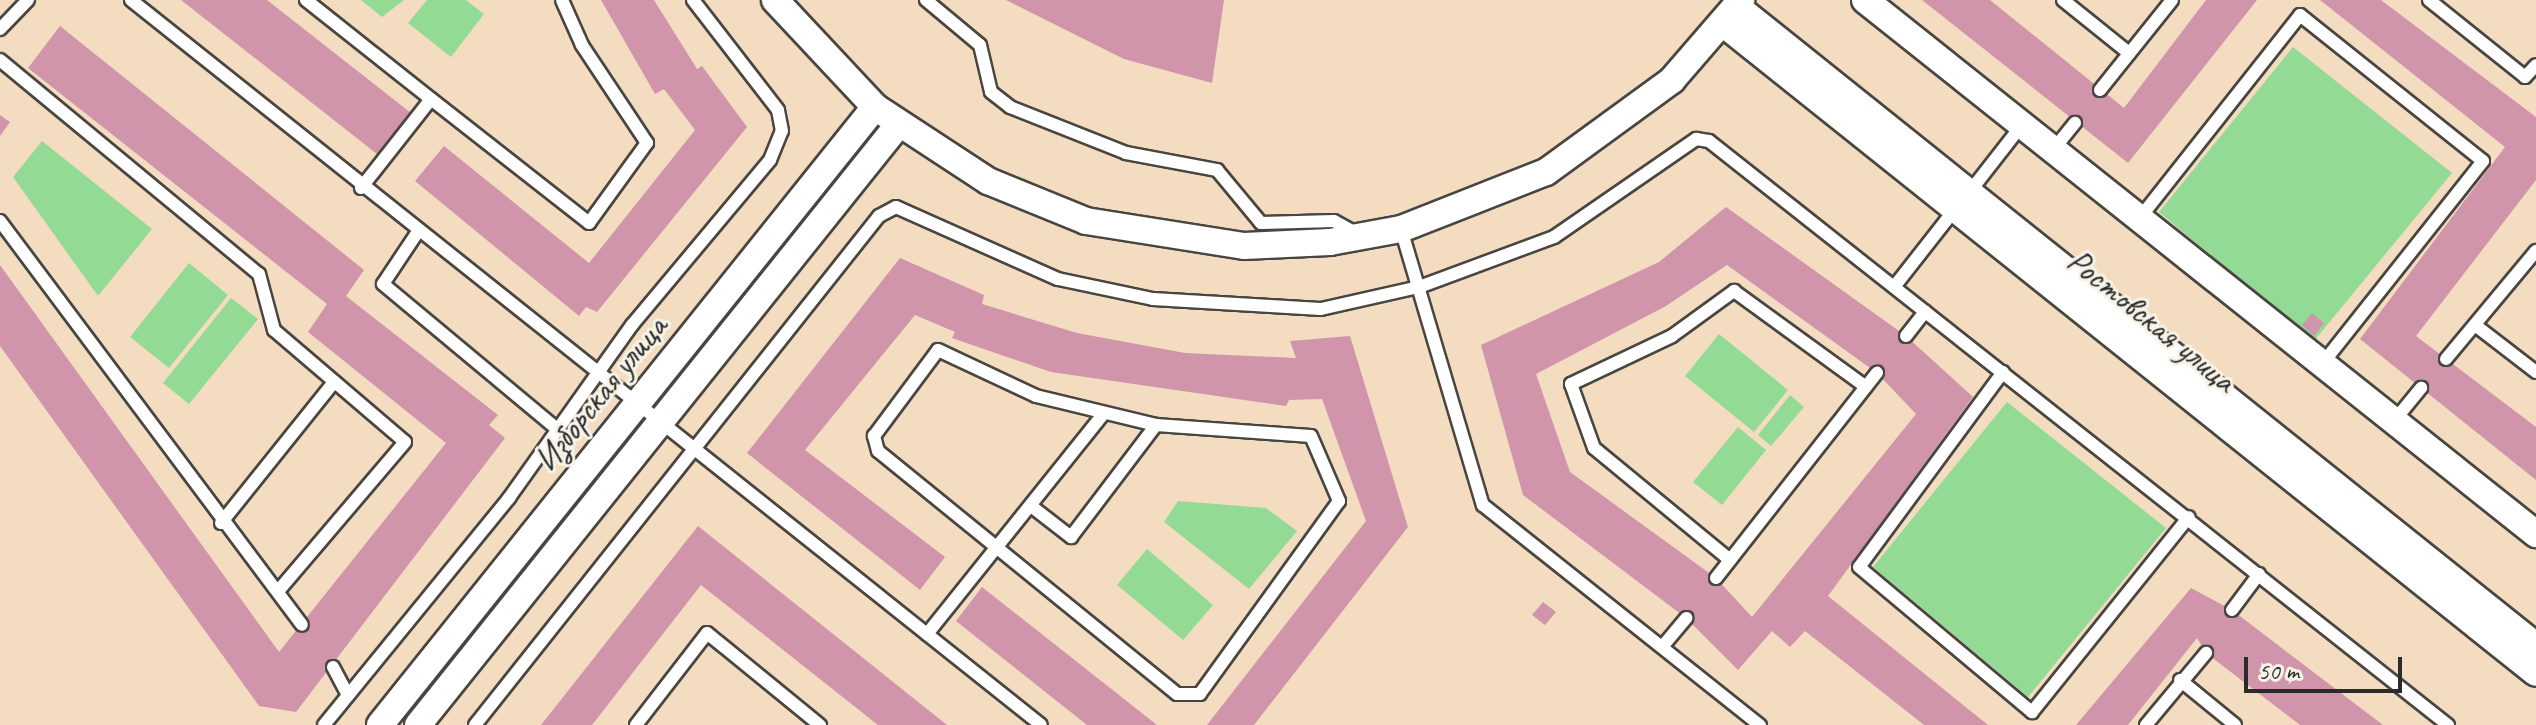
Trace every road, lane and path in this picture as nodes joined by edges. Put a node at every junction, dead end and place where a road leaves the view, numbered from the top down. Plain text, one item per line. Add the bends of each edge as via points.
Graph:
1 (28, 0) edge
2 (131, 0) edge
3 (306, 0) edge
4 (562, 0) edge
5 (693, 0) edge
6 (775, 0) edge
7 (926, 0) edge
8 (1865, 0) edge
9 (2063, 0) edge
10 (2172, 0) edge
11 (2429, 0) edge
12 (1734, 10) edge
13 (0, 29) edge
14 (2129, 53) junction
15 (0, 60) edge
16 (2536, 65) edge
17 (2100, 90) dead end
18 (431, 99) junction
19 (875, 107) junction
20 (2075, 123) dead end
21 (898, 125) junction
22 (2022, 125) junction
23 (2053, 150) junction
24 (361, 188) junction
25 (1962, 201) junction
26 (2139, 219) junction
27 (0, 221) edge
28 (1401, 229) junction
29 (417, 233) junction
30 (1363, 236) junction
31 (2536, 251) edge
32 (1419, 287) junction
33 (1894, 287) junction
34 (1925, 312) junction
35 (2475, 325) junction
36 (1906, 336) dead end
37 (2446, 359) dead end
38 (2322, 364) junction
39 (2003, 372) junction
40 (2536, 372) edge
41 (602, 373) junction
42 (1877, 373) dead end
43 (334, 382) junction
44 (1866, 387) junction
45 (2421, 388) dead end
46 (637, 404) junction
47 (1104, 413) junction
48 (2394, 421) junction
49 (660, 422) junction
50 (1156, 425) junction
51 (556, 428) junction
52 (693, 448) junction
53 (1031, 506) junction
54 (2189, 517) junction
55 (221, 523) junction
56 (2536, 534) edge
57 (998, 548) junction
58 (1730, 560) junction
59 (2259, 574) junction
60 (1716, 578) dead end
61 (278, 591) junction
62 (2232, 610) dead end
63 (1686, 618) dead end
64 (302, 625) dead end
65 (927, 634) junction
66 (2536, 646) edge
67 (1662, 647) junction
68 (2206, 653) dead end
69 (333, 667) dead end
70 (2536, 673) edge
71 (2180, 680) junction
72 (348, 695) junction
73 (1035, 723) edge
74 (324, 725) edge
75 (380, 725) edge
76 (418, 725) edge
77 (475, 725) edge
78 (636, 725) edge
79 (820, 725) edge
80 (1760, 725) edge
81 (2146, 725) edge
82 (2235, 725) edge
83 (2448, 725) edge

1 - 13 lane
2 - 24 lane
3 - 18 lane
4 - 18 lane via 582,45 647,143 589,223
5 - 41 lane via 778,110 782,131 770,160 632,325
6 - 19 street, Ростовская улица
7 - 30 lane via 980,45 991,92 1010,107 1126,153 1217,170 1261,223 1334,221
8 - 22 street
9 - 14 lane
10 - 14 lane
11 - 16 lane via 2525,77
12 - 25 street, Ростовская улица
12 - 28 street, Ростовская улица via 1612,130 1546,172
14 - 17 lane
15 - 43 lane via 259,274 274,330
18 - 24 lane
19 - 21 street, Ростовская улица
19 - 46 street, Изборская улица
20 - 23 lane
21 - 30 street, Ростовская улица via 1024,198 1138,234 1244,246
21 - 49 street, Изборская улица
22 - 23 street
22 - 25 lane
23 - 26 street
24 - 29 lane
25 - 33 lane
25 - 66 street, Ростовская улица
25 - 70 street, Ростовская улица
26 - 38 street
26 - 38 lane via 2300,15 2483,161
27 - 55 lane
28 - 30 street, Ростовская улица
28 - 32 lane
29 - 41 lane
29 - 51 lane via 383,284
31 - 35 lane
32 - 33 lane via 1554,237 1696,139 1709,141
32 - 52 lane via 1321,309 1153,299 1058,279 896,207 879,216
32 - 67 lane via 1483,505
33 - 34 lane
34 - 36 lane
34 - 39 lane
35 - 37 lane
35 - 40 lane
38 - 48 street
39 - 54 lane
39 - 54 lane via 1859,567 2032,712
41 - 46 lane
41 - 51 lane
42 - 44 lane
43 - 55 lane
43 - 61 lane via 405,442
44 - 58 lane
44 - 58 lane via 1734,291 1672,336 1571,384 1594,448
45 - 48 lane
46 - 49 lane
46 - 75 street, Изборская улица
47 - 50 lane
47 - 53 lane
47 - 57 lane via 1036,396 938,350 874,436 878,451
48 - 56 street
49 - 52 lane
49 - 76 street, Изборская улица
50 - 53 lane via 1071,537
50 - 57 lane via 1311,436 1339,501 1200,694 1177,694
51 - 72 lane via 509,498
52 - 65 lane
52 - 77 lane
53 - 57 lane
54 - 59 lane
55 - 61 lane
57 - 65 lane
58 - 60 lane
59 - 62 lane
59 - 83 lane
61 - 64 lane
63 - 67 lane
65 - 73 lane
67 - 80 lane
68 - 71 lane
69 - 72 lane
71 - 81 lane
71 - 82 lane
72 - 74 lane
78 - 79 lane via 707,633

